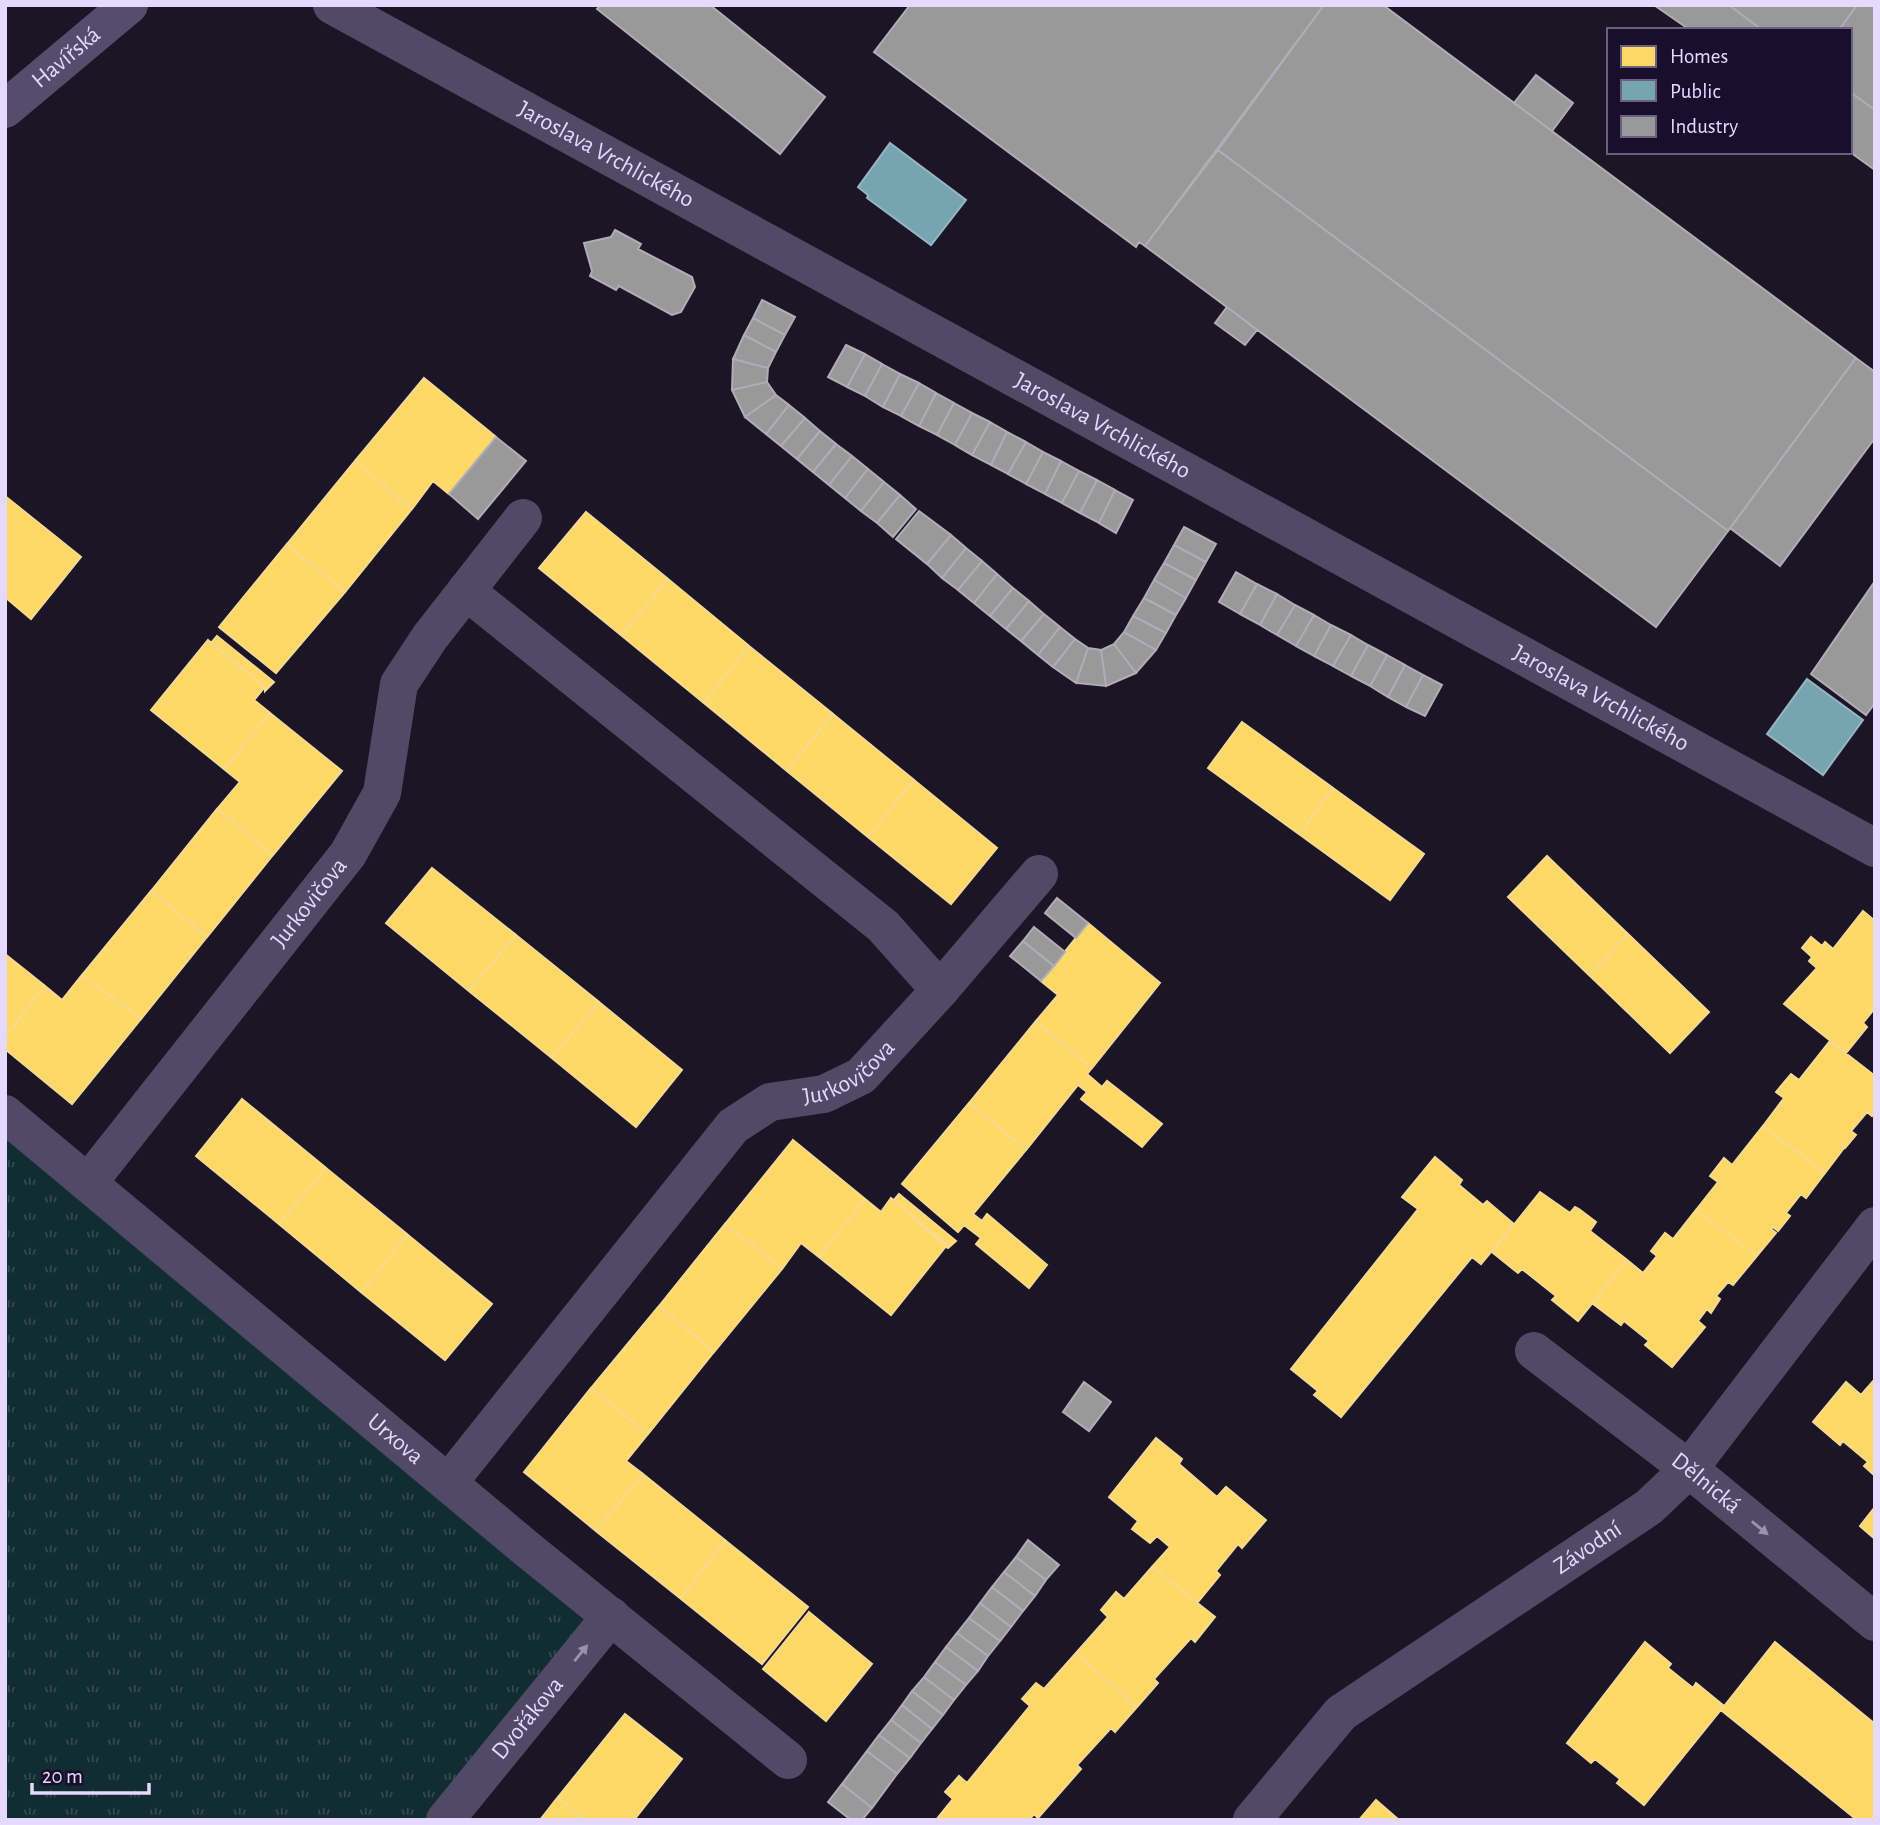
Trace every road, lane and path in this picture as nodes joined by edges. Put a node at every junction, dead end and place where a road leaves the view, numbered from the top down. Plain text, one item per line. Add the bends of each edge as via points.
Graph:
1 (129, 5) edge
2 (331, 5) edge
3 (5, 109) edge
4 (523, 518) dead end
5 (466, 591) junction
6 (1875, 848) edge
7 (1039, 874) dead end
8 (940, 990) junction
9 (5, 1114) edge
10 (88, 1183) junction
11 (1875, 1226) edge
12 (1534, 1351) dead end
13 (1689, 1469) junction
14 (449, 1482) junction
15 (611, 1616) junction
16 (1875, 1622) edge
17 (788, 1760) dead end
18 (445, 1820) edge
19 (1252, 1820) edge

1 - 3 street, Havířská
2 - 6 street, Jaroslava Vrchlického
4 - 5 street, Jurkovičova
5 - 8 street via 883,926
5 - 10 street, Jurkovičova via 399,684 382,793 348,854
7 - 8 street, Jurkovičova
8 - 14 street, Jurkovičova via 861,1076 824,1094 770,1102 733,1126
9 - 10 street, Urxova
10 - 14 street, Urxova
11 - 13 street, Závodní
12 - 13 street, Dělnická
13 -> 16 street, Dělnická
13 - 19 street, Závodní via 1649,1507 1341,1713
14 - 15 street, Urxova
15 - 17 street, Urxova
18 -> 15 street, Dvořákova

